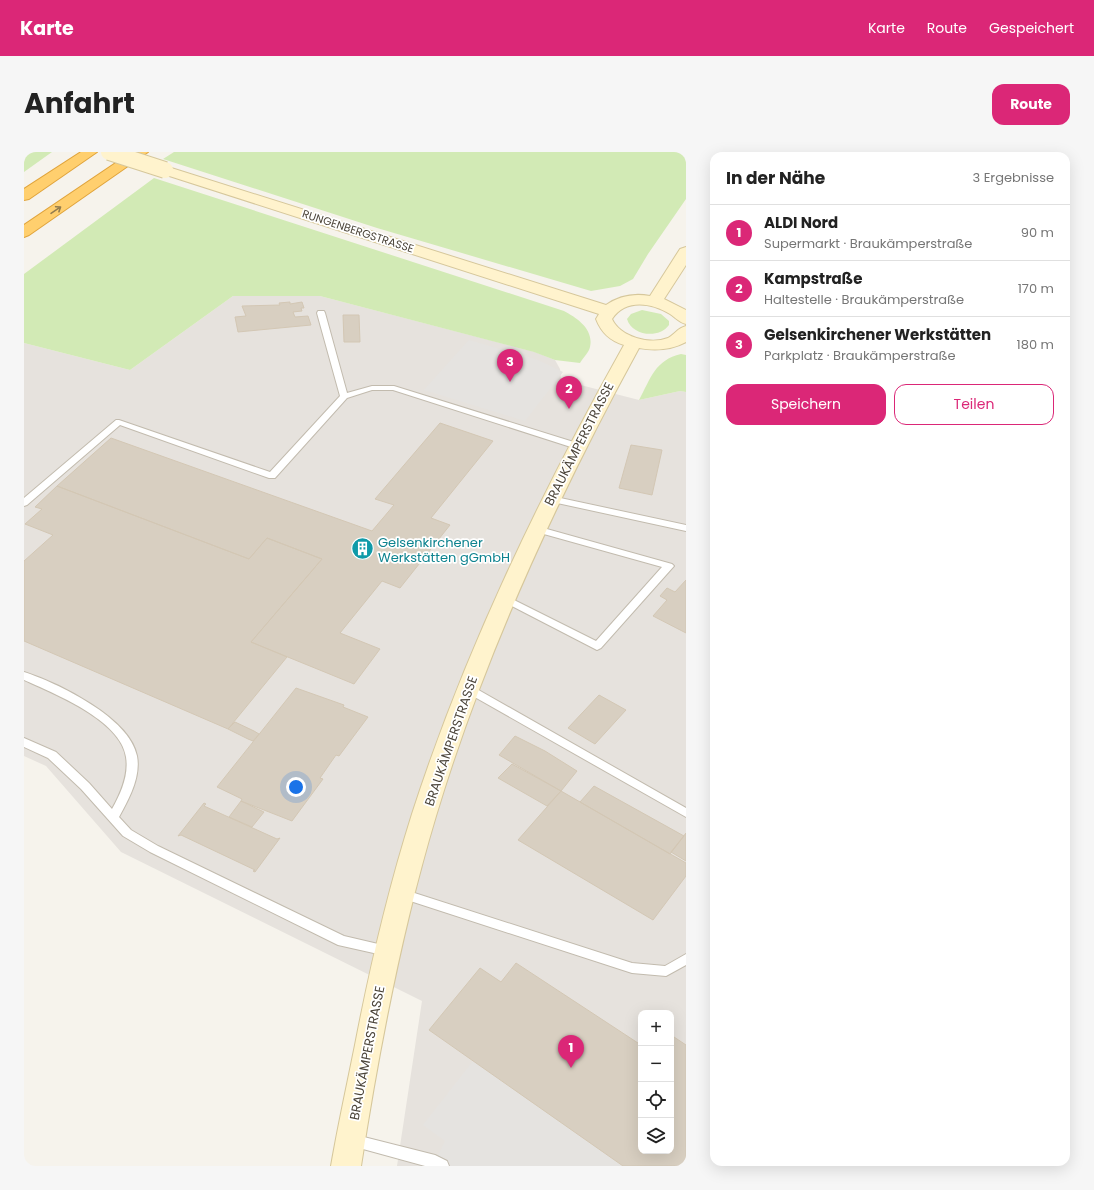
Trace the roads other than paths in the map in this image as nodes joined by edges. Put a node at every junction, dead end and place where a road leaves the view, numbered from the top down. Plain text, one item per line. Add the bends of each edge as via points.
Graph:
1 (90, 152) edge
2 (109, 152) edge
3 (141, 152) edge
4 (24, 196) edge
5 (24, 232) edge
6 (686, 252) edge
7 (655, 301) junction
8 (608, 311) junction
9 (321, 313) dead end
10 (686, 330) edge
11 (633, 343) junction
12 (344, 396) junction
13 (577, 446) junction
14 (551, 499) junction
15 (24, 503) edge
16 (686, 528) edge
17 (536, 529) junction
18 (505, 598) junction
19 (24, 676) edge
20 (468, 688) junction
21 (24, 742) edge
22 (686, 813) edge
23 (114, 818) junction
24 (402, 894) junction
25 (387, 951) junction
26 (686, 959) edge
27 (348, 1153) edge
28 (442, 1166) edge

1 - 4 highway
2 - 8 street, RUNGENBERGSTRASSE, bridge
5 -> 3 highway
6 - 7 street
7 - 8 street via 631,300 615,305
7 - 10 street via 673,307
8 - 11 street via 604,319 609,330
9 - 12 lane
10 - 11 street via 674,341 658,345
11 - 13 street, BRAUKÄMPERSTRASSE via 591,416
12 - 13 lane via 372,388 394,388
12 - 15 lane via 272,476 119,422
13 - 14 street, BRAUKÄMPERSTRASSE
14 - 16 lane
14 - 17 street, BRAUKÄMPERSTRASSE
17 - 18 street, BRAUKÄMPERSTRASSE
17 - 18 lane via 669,566 597,646
18 - 20 street, BRAUKÄMPERSTRASSE
19 - 23 lane via 86,704 116,729 129,747 132,762 130,779 125,797
20 - 22 lane
20 - 24 street, BRAUKÄMPERSTRASSE via 434,785
21 - 23 lane via 52,755
23 - 25 lane via 128,833 154,850 342,941
24 - 25 street, BRAUKÄMPERSTRASSE
24 - 26 lane via 632,968 666,971
25 - 27 street, BRAUKÄMPERSTRASSE
27 - 28 lane via 434,1162

